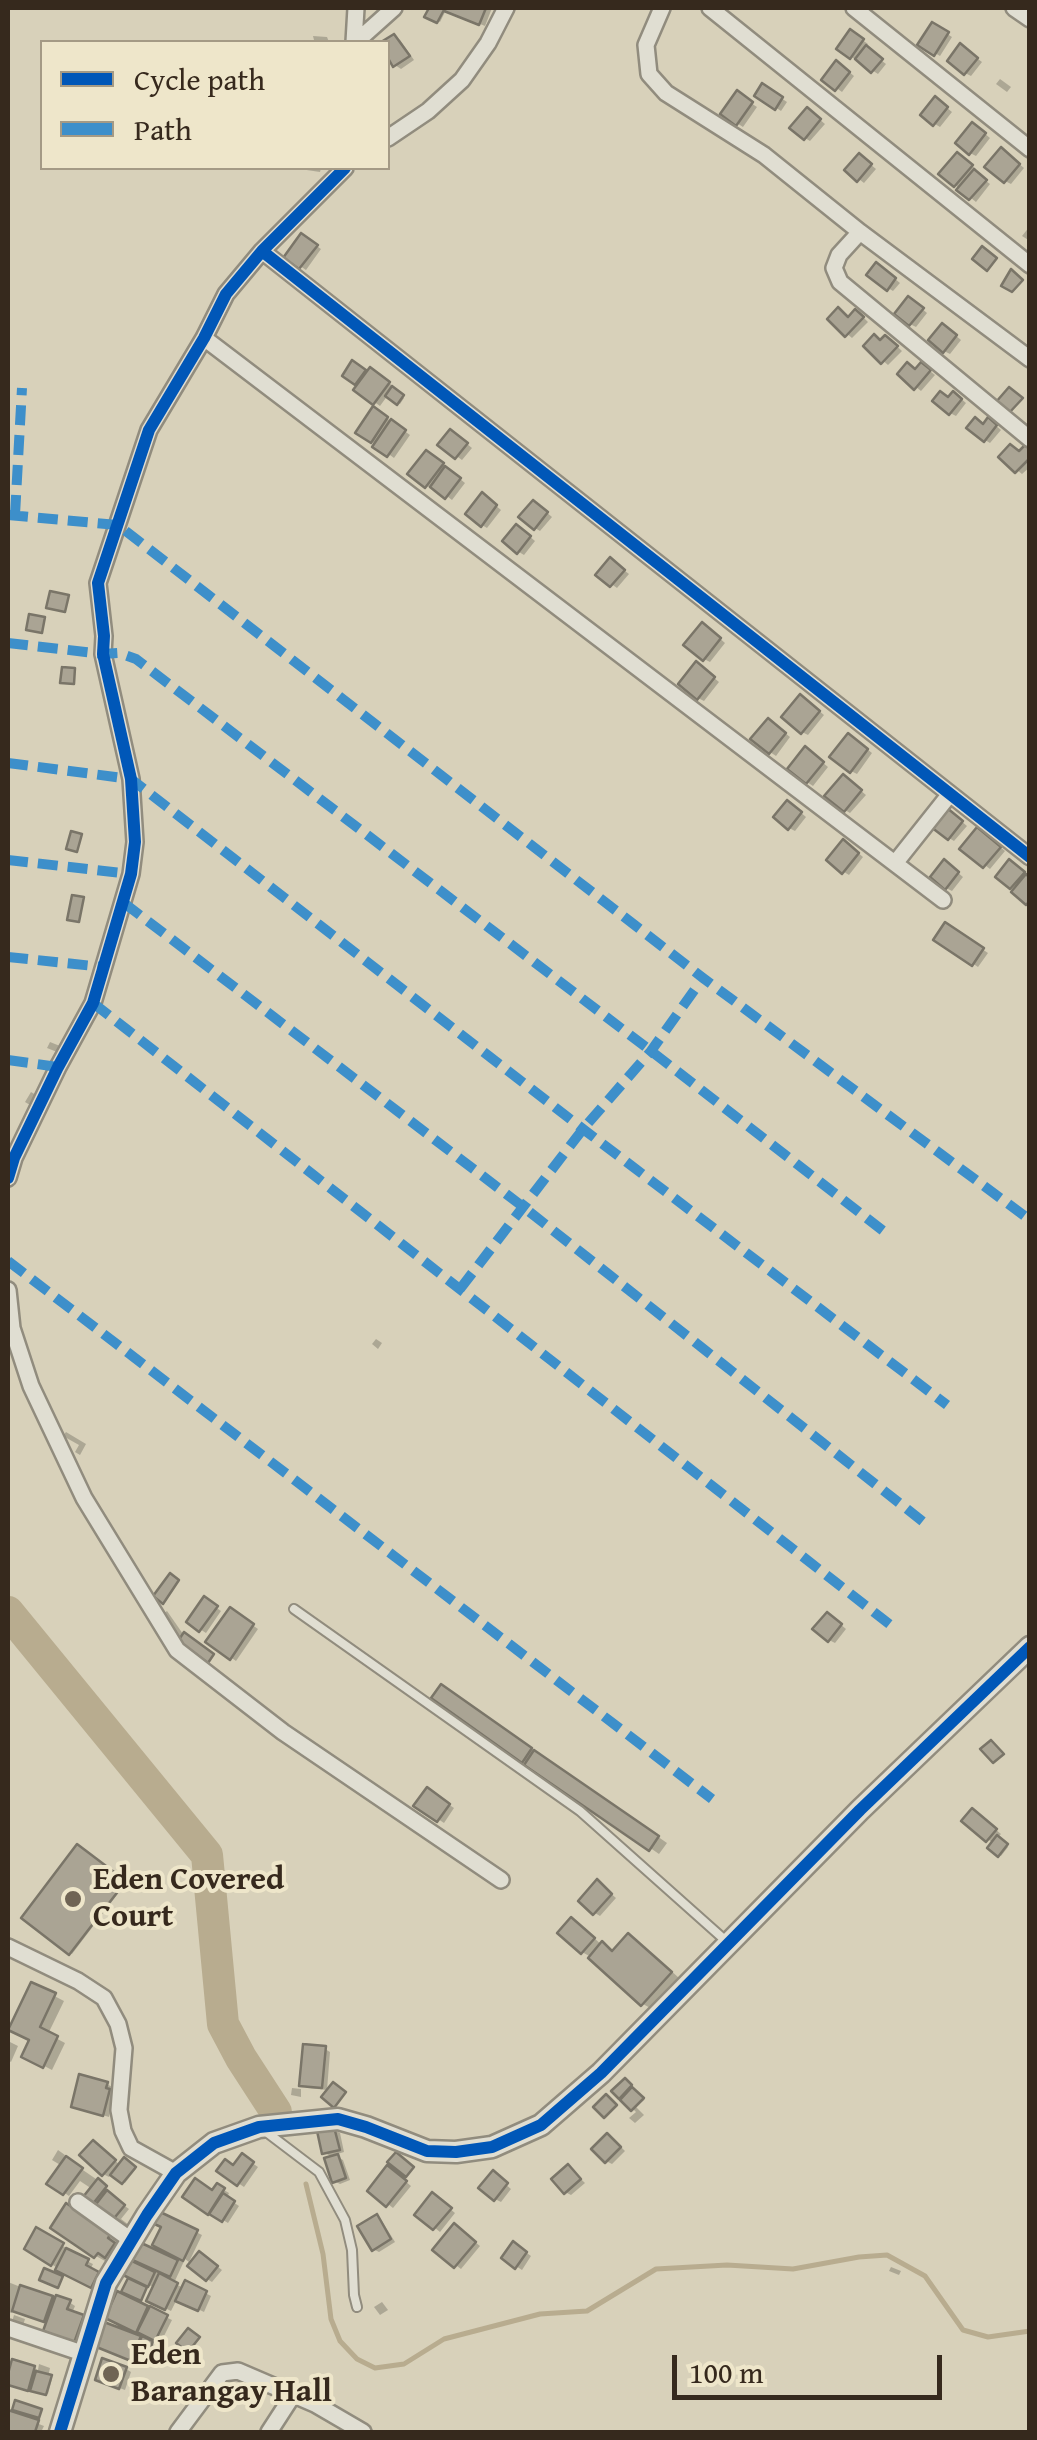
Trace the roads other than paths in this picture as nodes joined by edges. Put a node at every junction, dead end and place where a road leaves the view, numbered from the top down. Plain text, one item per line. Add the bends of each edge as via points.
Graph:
1 (356, 8) edge
2 (394, 8) edge
3 (506, 8) edge
4 (662, 8) edge
5 (710, 8) edge
6 (854, 8) edge
7 (1014, 8) edge
8 (1030, 19) edge
9 (355, 40) edge
10 (357, 40) edge
11 (390, 137) edge
12 (1030, 149) edge
13 (343, 170) edge
14 (860, 232) junction
15 (262, 252) junction
16 (1030, 265) edge
17 (204, 338) junction
18 (1030, 360) edge
19 (1030, 439) edge
20 (950, 794) junction
21 (1030, 856) edge
22 (896, 862) junction
23 (943, 900) dead end
24 (8, 1178) edge
25 (8, 1290) edge
26 (294, 1609) dead end
27 (1030, 1647) edge
28 (501, 1880) dead end
29 (729, 1944) junction
30 (8, 1947) edge
31 (260, 2127) junction
32 (176, 2173) junction
33 (78, 2202) dead end
34 (131, 2240) junction
35 (358, 2307) dead end
36 (8, 2328) edge
37 (85, 2354) junction
38 (293, 2395) junction
39 (60, 2432) edge
40 (178, 2432) edge
41 (269, 2432) edge
42 (363, 2432) edge

1 - 9 street
2 - 10 street
3 - 11 street via 462,80
4 - 14 street via 646,45 657,84 764,155
5 - 16 street
6 - 12 street
7 - 8 street
13 - 15 street
14 - 18 street
14 - 19 street via 834,268 840,282
15 - 17 street via 226,294
15 - 20 street
17 - 22 street
17 - 24 street via 149,430 98,583 103,654 132,778 131,874 93,1003
20 - 21 street
20 - 22 street
22 - 23 street
25 - 28 street via 12,1328 46,1418 84,1498 177,1650 283,1732
26 - 29 lane via 580,1811
27 - 29 street
29 - 31 street via 541,2125 492,2147 427,2151 338,2119
30 - 32 street via 104,1998 124,2048 123,2131 131,2148
31 - 32 street via 214,2144
31 - 35 lane via 319,2172 346,2220
32 - 34 street
33 - 34 street
34 - 37 street via 106,2282
36 - 37 street
37 - 39 street
38 - 40 street via 238,2371 222,2372
38 - 41 street
38 - 42 street

